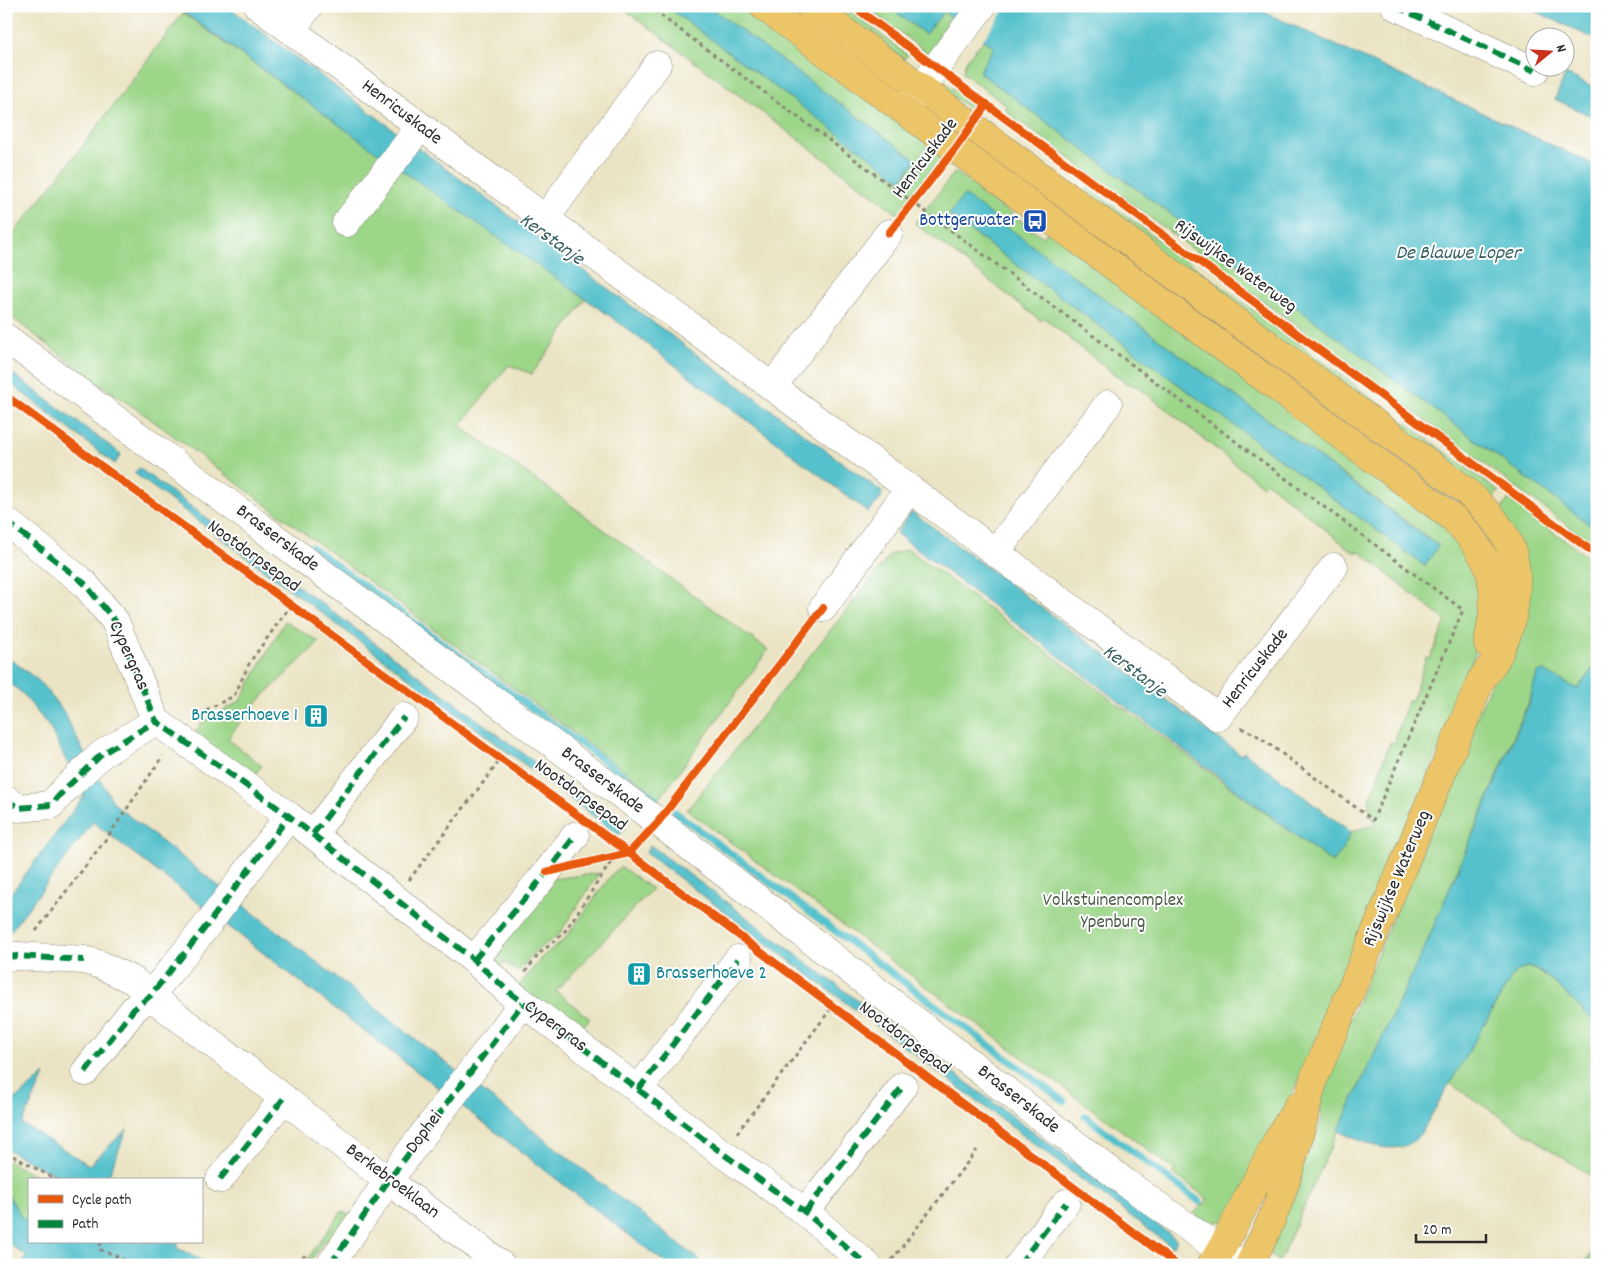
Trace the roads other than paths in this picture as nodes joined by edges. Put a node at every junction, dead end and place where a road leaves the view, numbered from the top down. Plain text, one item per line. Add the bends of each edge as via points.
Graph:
1 (258, 6) edge
2 (309, 6) edge
3 (763, 6) edge
4 (810, 6) edge
5 (982, 6) edge
6 (1395, 6) edge
7 (290, 30) junction
8 (657, 65) dead end
9 (1526, 66) edge
10 (921, 88) junction
11 (903, 111) junction
12 (415, 134) junction
13 (545, 219) junction
14 (346, 223) dead end
15 (890, 233) road end
16 (6, 338) edge
17 (772, 387) junction
18 (1108, 404) dead end
19 (909, 489) junction
20 (6, 521) edge
21 (995, 553) junction
22 (1334, 567) dead end
23 (823, 608) dead end
24 (1481, 680) junction
25 (404, 717) dead end
26 (167, 728) junction
27 (6, 799) edge
28 (289, 816) junction
29 (313, 834) junction
30 (575, 836) dead end
31 (12, 956) edge
32 (738, 959) dead end
33 (474, 960) junction
34 (150, 996) junction
35 (516, 997) junction
36 (85, 1072) dead end
37 (1314, 1078) junction
38 (903, 1086) dead end
39 (638, 1090) junction
40 (284, 1098) junction
41 (220, 1180) dead end
42 (388, 1181) junction
43 (1066, 1203) dead end
44 (805, 1212) junction
45 (1224, 1260) edge
46 (331, 1264) edge
47 (501, 1265) edge
48 (867, 1265) edge
49 (1019, 1265) edge
50 (1249, 1265) edge

1 - 7 street, Henricuskade
2 - 7 street
3 - 11 main road, Rijswijkse Waterweg
4 - 10 main road, Rijswijkse Waterweg
5 - 10 street
6 - 9 street
7 - 12 street, Henricuskade
8 - 13 street
10 - 11 street
10 - 24 main road, Rijswijkse Waterweg via 1485,508 1506,538 1516,566 1517,584 1500,652
11 - 24 main road, Rijswijkse Waterweg via 1458,523 1479,547 1492,576 1493,610
12 - 13 street, Henricuskade
12 - 14 street
13 - 17 street, Henricuskade
15 - 17 street
16 - 45 street, Brasserskade via 658,822
17 - 19 street, Henricuskade
18 - 21 street
19 - 21 street, Henricuskade
19 - 23 street
20 - 26 street, Cypergras via 84,583 115,621
21 - 22 street, Henricuskade via 1218,718
24 - 37 main road, Rijswijkse Waterweg
25 - 29 street
26 - 27 street via 102,754 51,806 18,808
26 - 28 street, Cypergras
28 - 29 street, Cypergras
28 - 34 street
29 - 33 street, Cypergras
30 - 33 street
31 - 34 street, Berkebroeklaan via 84,960 134,981
32 - 39 street
33 - 35 street, Cypergras
34 - 36 street via 134,1009
34 - 40 street, Berkebroeklaan
35 - 39 street, Cypergras
35 - 42 street, Dophei via 474,1068
37 - 45 main road, Rijswijkse Waterweg via 1278,1139
37 - 50 main road, Rijswijkse Waterweg via 1283,1188
38 - 44 street
39 - 44 street, Cypergras
40 - 41 street
40 - 42 street, Berkebroeklaan
42 - 46 street, Dophei
42 - 47 street, Berkebroeklaan
43 - 49 street
44 - 48 street, Cypergras

